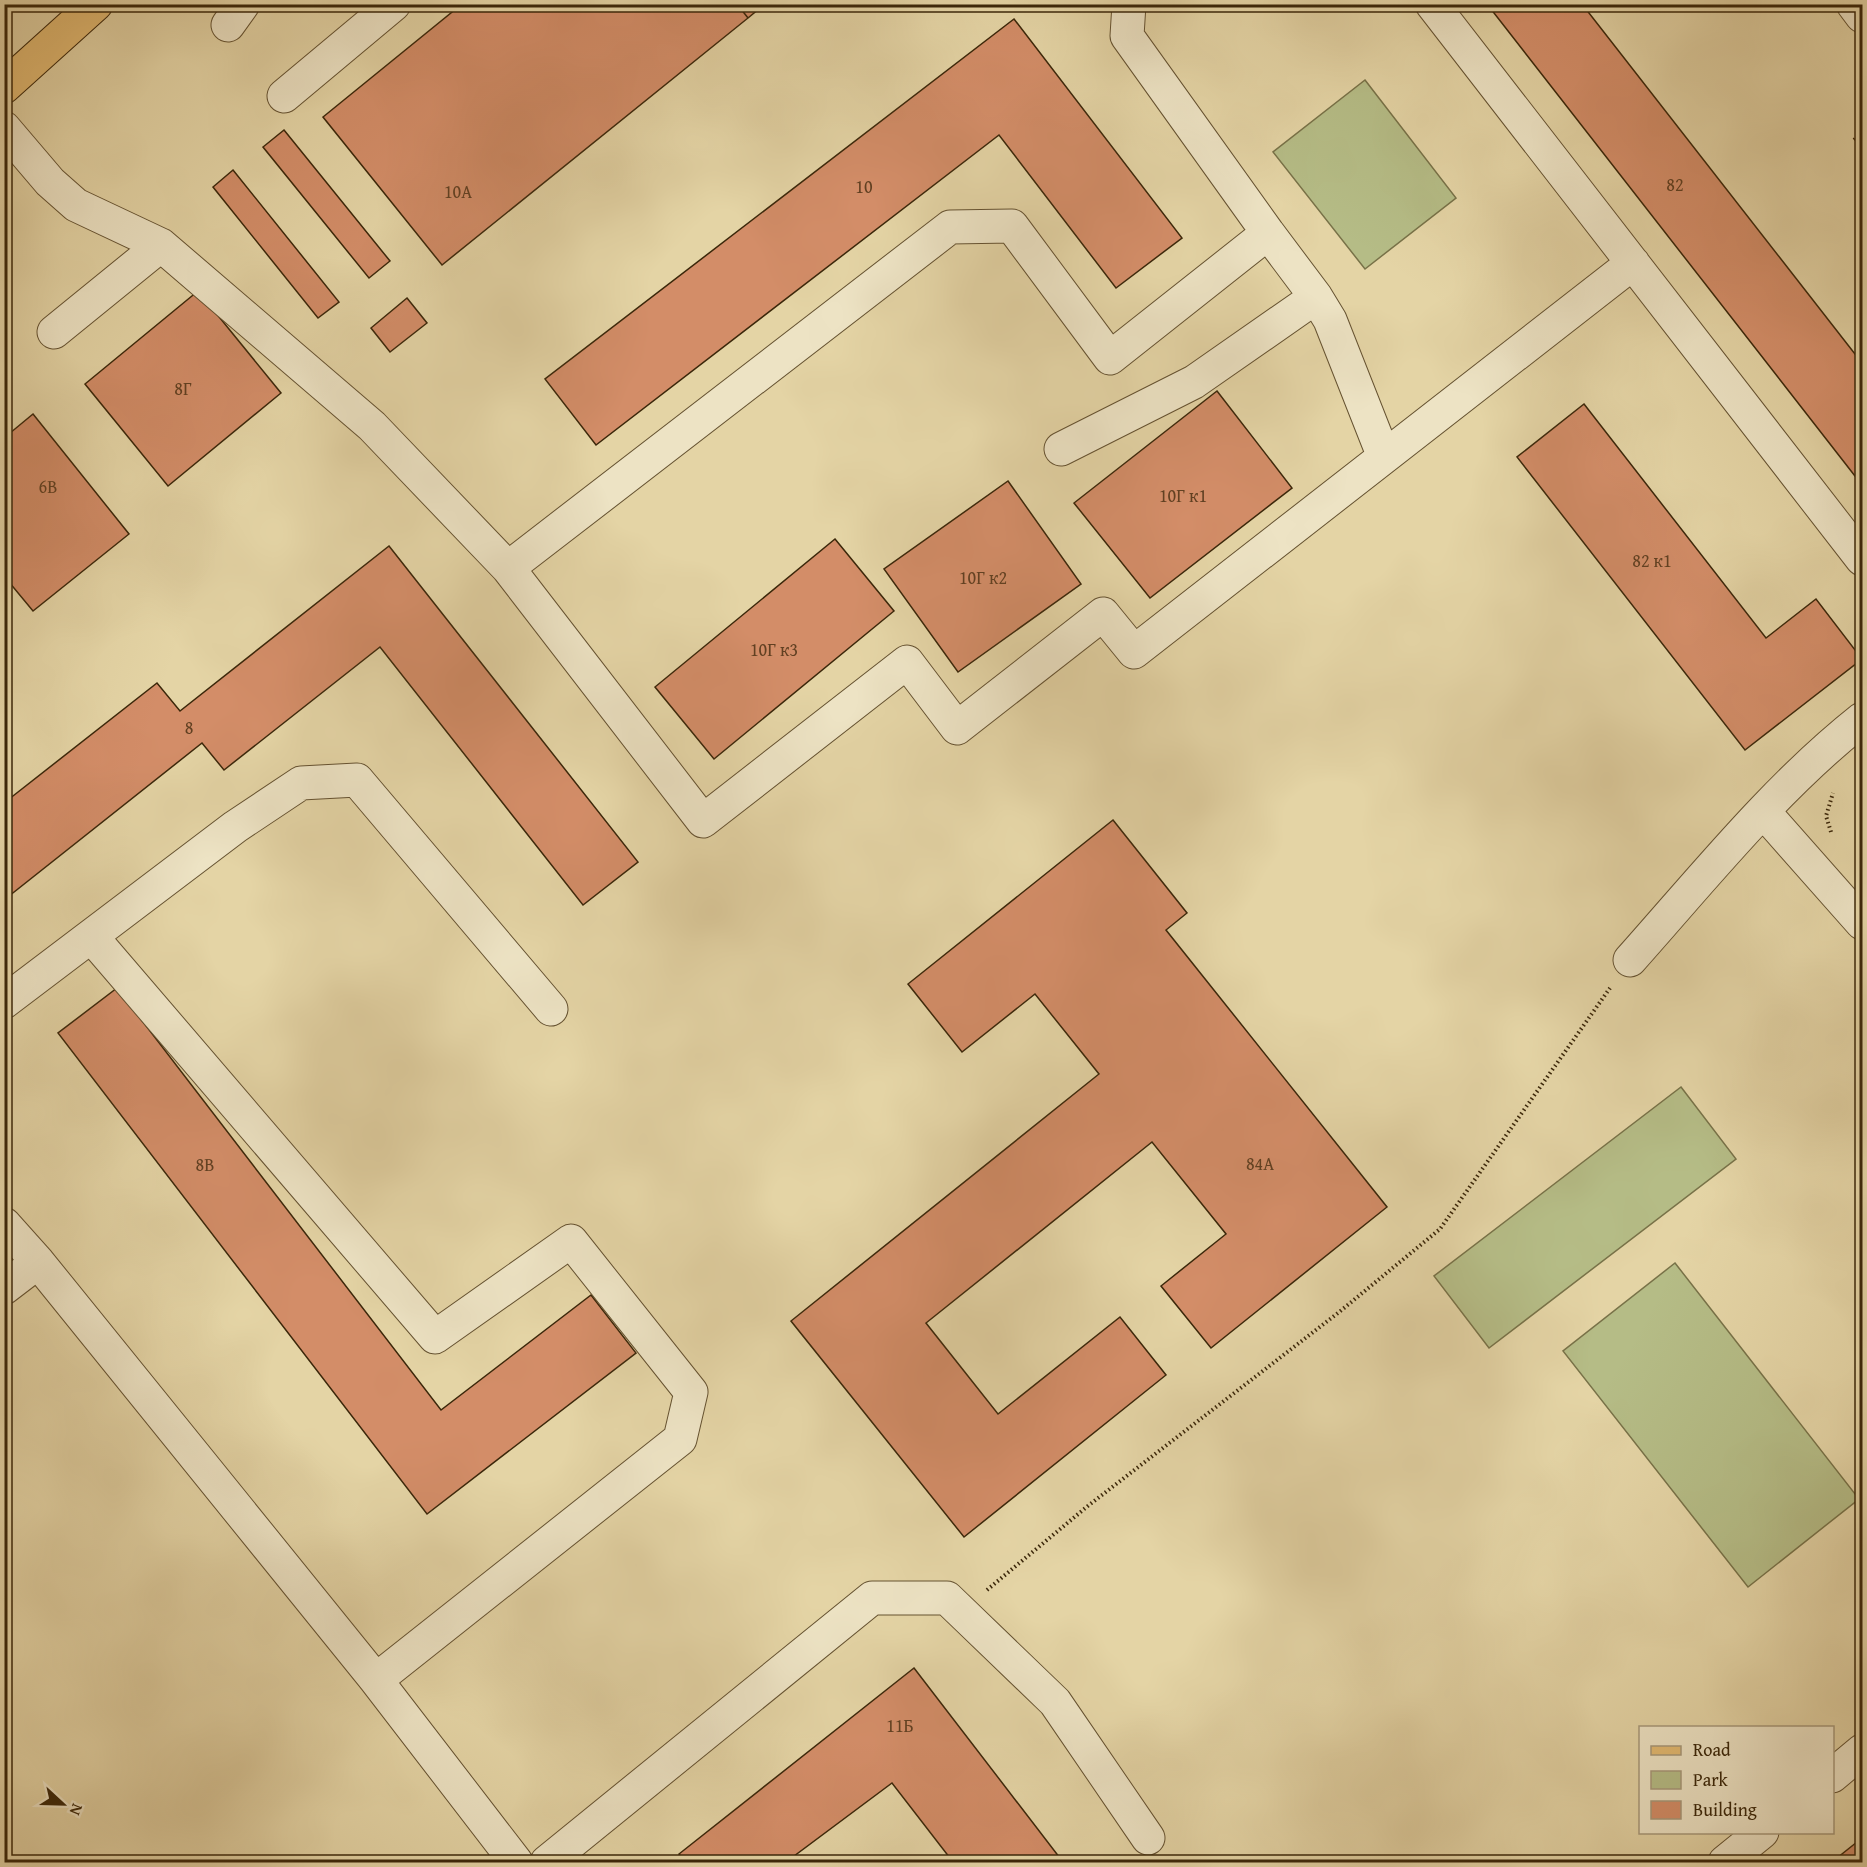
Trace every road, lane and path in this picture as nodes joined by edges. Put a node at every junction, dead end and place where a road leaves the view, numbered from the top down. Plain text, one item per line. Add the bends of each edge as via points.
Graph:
1 (96, 4) edge
2 (394, 4) edge
3 (1129, 4) edge
4 (1432, 4) edge
5 (1853, 4) edge
6 (1863, 16) edge
7 (4, 87) edge
8 (284, 96) dead end
9 (4, 128) edge
10 (1863, 133) edge
11 (1854, 140) dead end
12 (1268, 233) junction
13 (161, 244) junction
14 (1633, 263) junction
15 (1316, 297) junction
16 (54, 332) dead end
17 (1061, 449) dead end
18 (1384, 457) junction
19 (1863, 559) edge
20 (508, 568) junction
21 (1863, 719) edge
22 (1834, 790) dead end
23 (1763, 811) junction
24 (1833, 835) dead end
25 (1863, 923) edge
26 (91, 936) junction
27 (1630, 960) joint
28 (4, 1002) edge
29 (551, 1008) dead end
30 (4, 1224) edge
31 (38, 1262) junction
32 (4, 1288) edge
33 (961, 1611) junction
34 (376, 1680) junction
35 (1863, 1751) edge
36 (1834, 1775) edge
37 (1761, 1834) edge
38 (1148, 1838) dead end
39 (516, 1863) edge
40 (547, 1863) edge
41 (1725, 1863) edge

1 - 7 main road
2 - 8 street
3 - 12 street via 1126,36
4 - 14 street
5 - 6 street
9 - 13 street via 50,182 76,205
10 - 11 path
12 - 15 street
12 - 20 street via 1110,358 1012,226 950,227
13 - 16 street
13 - 20 street via 372,426
14 - 18 street
14 - 19 street
15 - 17 street via 1194,382
15 - 18 street via 1330,320
18 - 20 street via 1134,652 1103,614 957,728 907,662 703,821
21 - 23 street via 1805,768
22 - 24 path via 1826,816
23 - 25 street
23 - 27 street
26 - 28 street
26 - 29 street via 302,783 357,780
26 - 34 street via 435,1337 571,1241 691,1392 680,1439
27 - 33 path via 1440,1230 1089,1505
30 - 31 street
31 - 32 street
31 - 34 street
33 - 38 street via 1055,1702
33 - 40 street via 947,1598 872,1598
34 - 39 street
35 - 36 street
37 - 41 street

